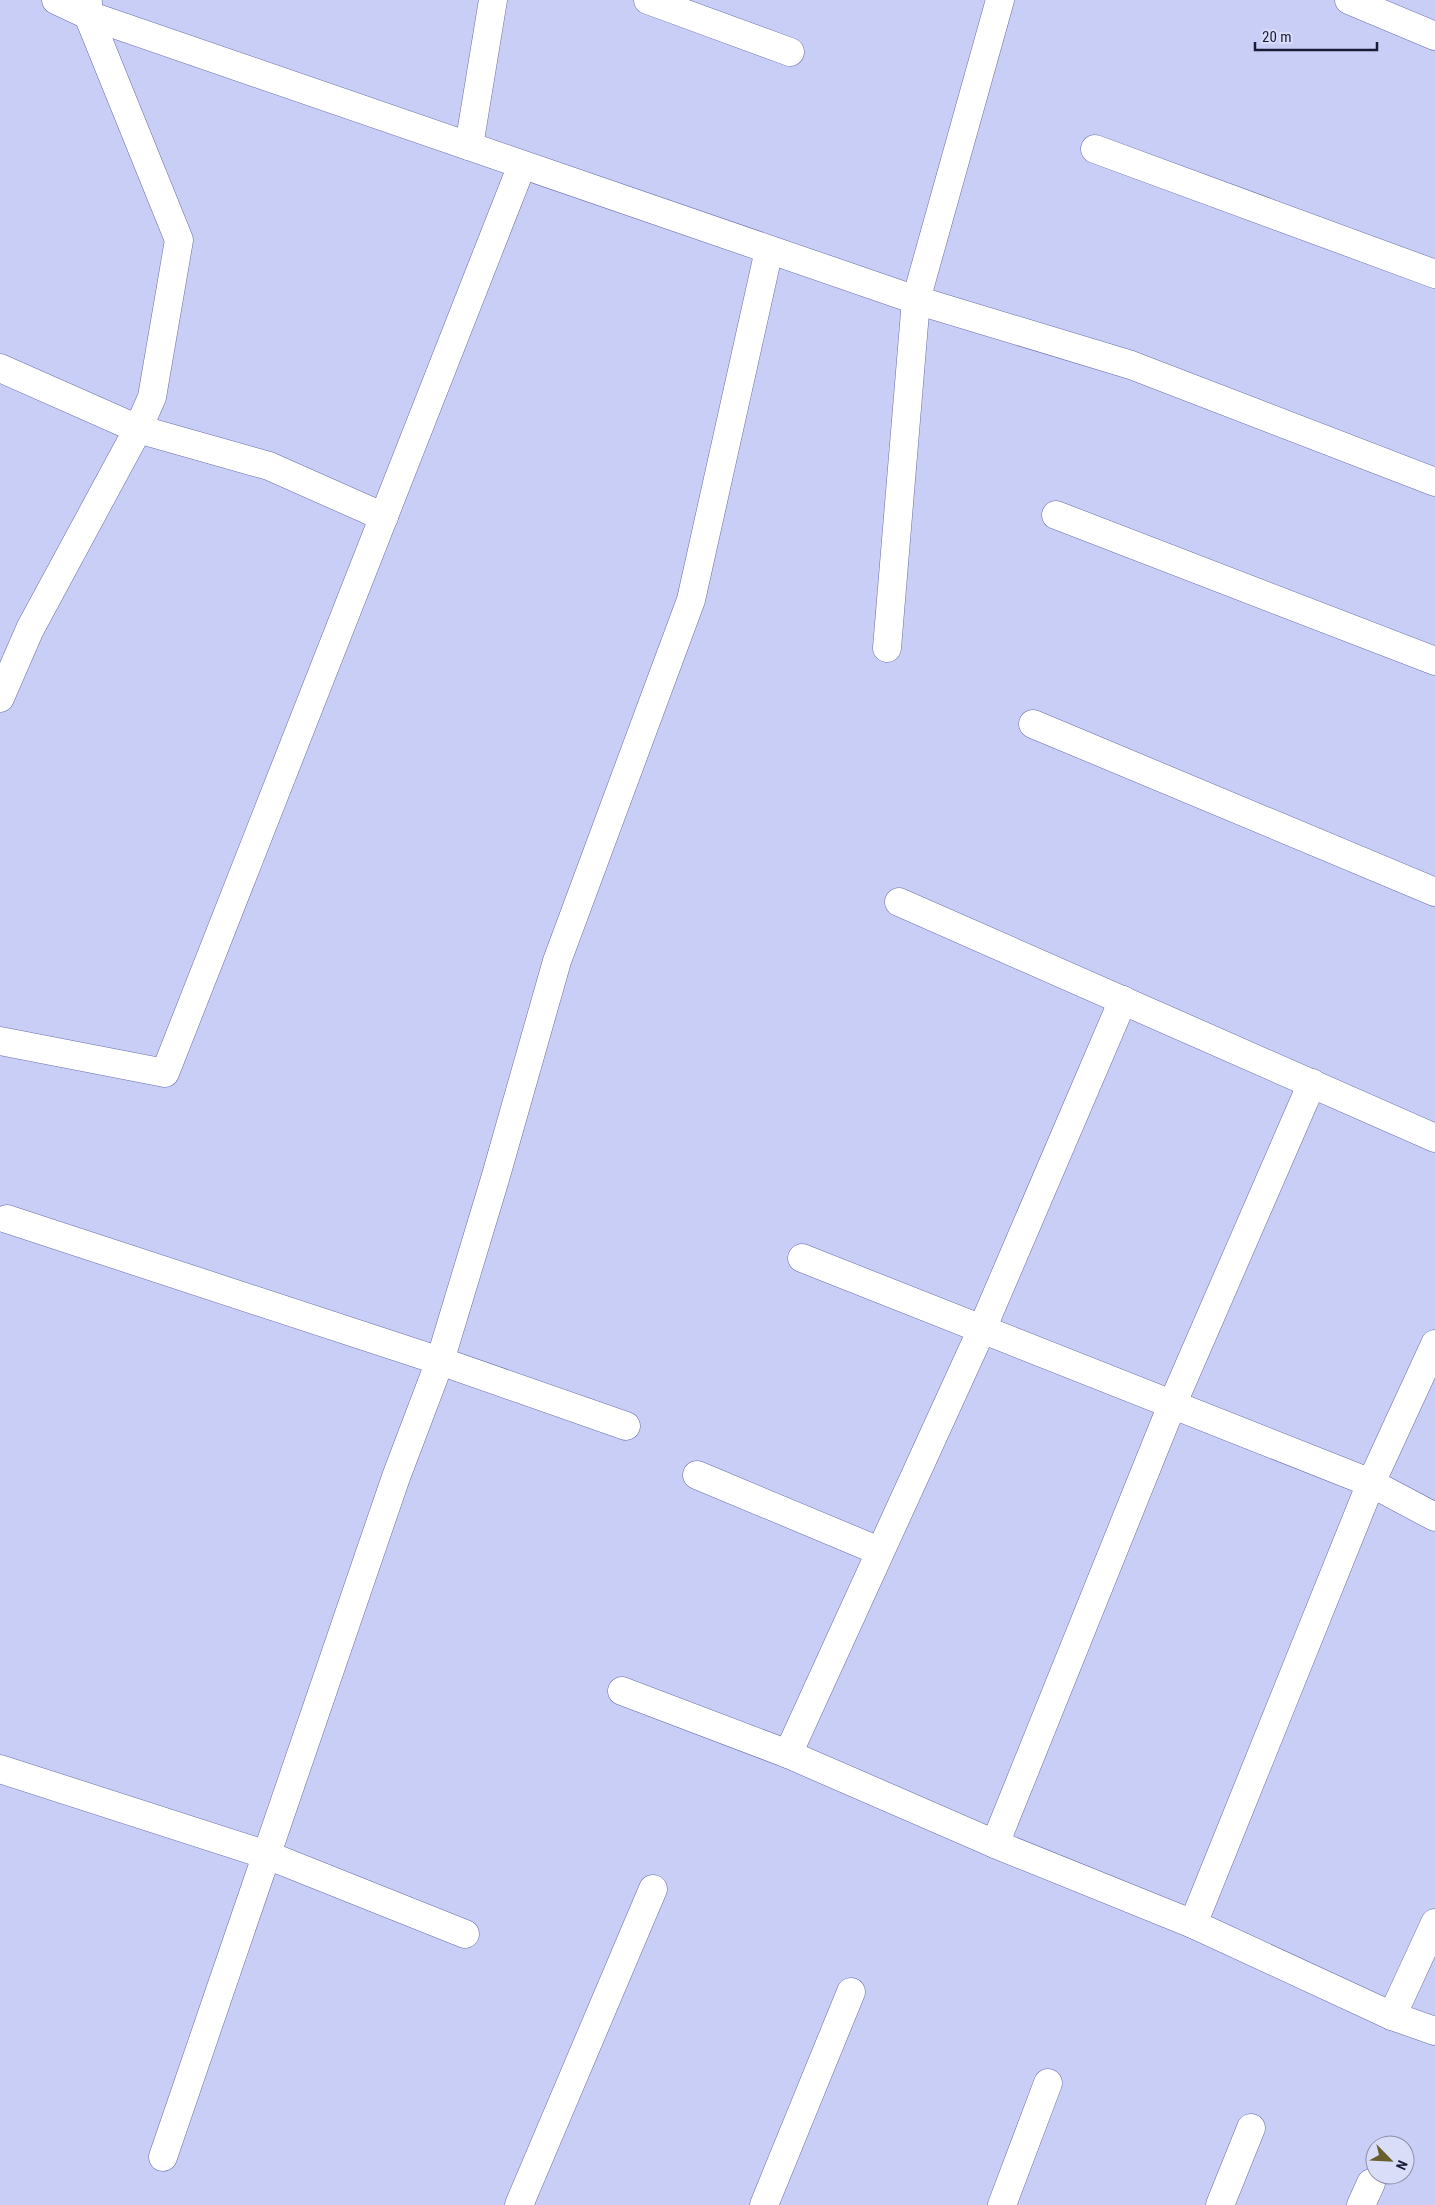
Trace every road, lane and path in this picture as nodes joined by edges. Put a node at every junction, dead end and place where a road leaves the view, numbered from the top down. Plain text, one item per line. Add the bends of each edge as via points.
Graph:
1 (56, 0) edge
2 (493, 0) edge
3 (648, 0) edge
4 (1000, 0) edge
5 (1349, 0) edge
6 (88, 8) edge
7 (1435, 36) edge
8 (790, 52) dead end
9 (470, 146) junction
10 (1095, 149) dead end
11 (522, 165) junction
12 (769, 250) junction
13 (1435, 274) edge
14 (916, 300) junction
15 (0, 368) edge
16 (138, 429) junction
17 (1435, 482) edge
18 (1056, 515) dead end
19 (384, 517) junction
20 (887, 648) dead end
21 (1435, 661) edge
22 (0, 698) edge
23 (1033, 724) dead end
24 (1435, 892) edge
25 (899, 902) dead end
26 (1123, 1000) junction
27 (0, 1041) edge
28 (1312, 1084) junction
29 (1435, 1138) edge
30 (2, 1226) edge
31 (802, 1258) dead end
32 (982, 1329) junction
33 (1435, 1344) edge
34 (440, 1361) junction
35 (1172, 1405) junction
36 (626, 1426) dead end
37 (697, 1475) dead end
38 (1372, 1484) junction
39 (1435, 1516) edge
40 (879, 1550) junction
41 (622, 1691) dead end
42 (788, 1754) junction
43 (0, 1769) edge
44 (995, 1844) junction
45 (267, 1855) junction
46 (653, 1889) dead end
47 (1435, 1923) edge
48 (1193, 1924) junction
49 (465, 1934) dead end
50 (851, 1992) dead end
51 (1392, 2016) junction
52 (1435, 2031) edge
53 (1048, 2083) dead end
54 (1251, 2128) dead end
55 (163, 2157) dead end
56 (519, 2205) edge
57 (764, 2205) edge
58 (1002, 2205) edge
59 (1220, 2205) edge

1 - 6 street
2 - 9 street
3 - 8 street
4 - 14 street
5 - 7 street
6 - 9 street
6 - 16 street via 179,240 152,398
9 - 11 street
10 - 13 street
11 - 12 street
11 - 19 street
12 - 14 street
12 - 34 street via 691,600 557,961
14 - 17 street via 1131,365
14 - 20 street
15 - 16 street
16 - 19 street via 269,466
16 - 22 street via 30,629
18 - 21 street
19 - 27 street via 165,1073
23 - 24 street
25 - 26 street
26 - 28 street
26 - 32 street
28 - 29 street
28 - 35 street
30 - 34 street
31 - 32 street
32 - 35 street
32 - 40 street
33 - 38 street
34 - 36 street
34 - 45 street via 396,1477
35 - 38 street
35 - 44 street
37 - 40 street
38 - 39 street
38 - 48 street
40 - 42 street
41 - 42 street
42 - 44 street
43 - 45 street
44 - 48 street
45 - 49 street
45 - 55 street
46 - 56 street
47 - 51 street
48 - 51 street
50 - 57 street
51 - 52 street
53 - 58 street
54 - 59 street

